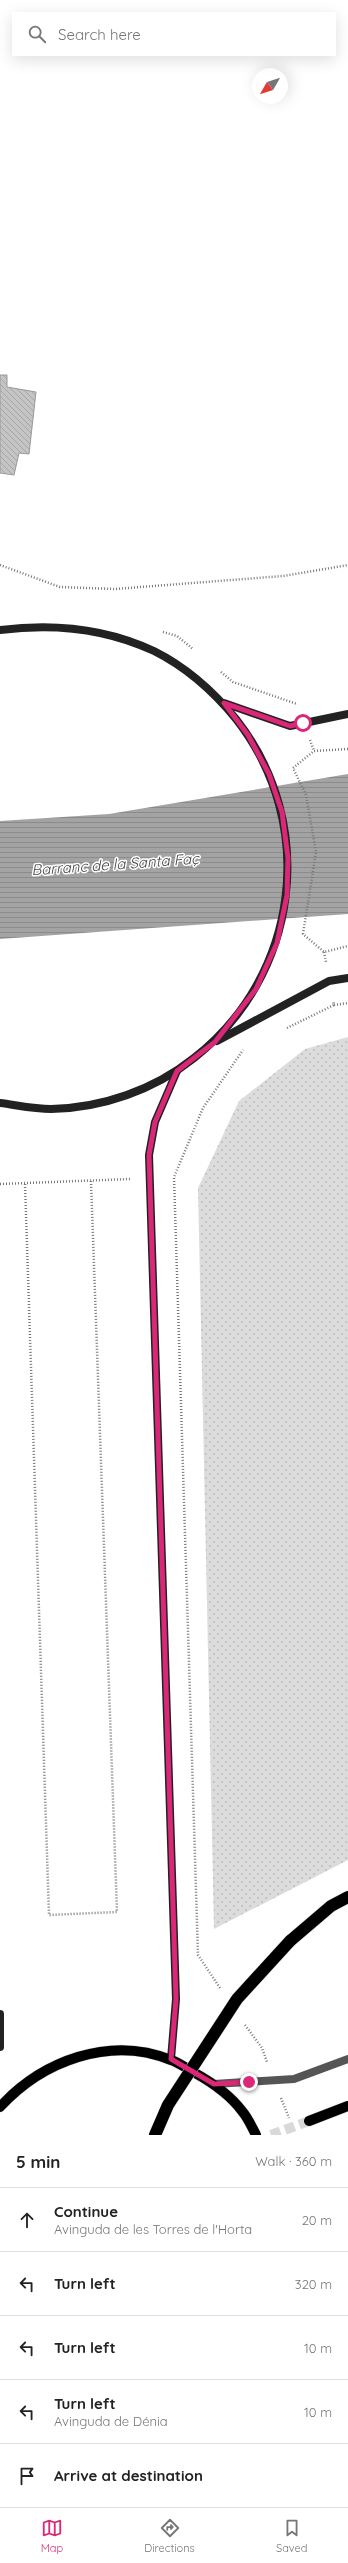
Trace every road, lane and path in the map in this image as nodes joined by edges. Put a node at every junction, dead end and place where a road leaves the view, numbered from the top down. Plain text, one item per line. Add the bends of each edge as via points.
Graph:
1 (0, 565) edge
2 (348, 565) edge
3 (0, 630) edge
4 (224, 703) junction
5 (348, 714) edge
6 (348, 749) edge
7 (348, 946) edge
8 (324, 952) junction
9 (348, 978) edge
10 (329, 981) junction
11 (348, 1003) edge
12 (334, 1005) junction
13 (285, 1029) dead end
14 (215, 1042) junction
15 (250, 1046) dead end
16 (177, 1071) junction
17 (0, 1103) edge
18 (174, 1177) junction
19 (149, 1178) junction
20 (91, 1181) junction
21 (0, 1184) edge
22 (25, 1184) junction
23 (348, 1897) edge
24 (223, 1992) dead end
25 (0, 2014) edge
26 (245, 2024) dead end
27 (0, 2047) edge
28 (171, 2059) junction
29 (348, 2059) edge
30 (274, 2081) junction
31 (214, 2084) junction
32 (348, 2106) edge
33 (0, 2107) edge
34 (309, 2121) tunnel mouth
35 (290, 2122) dead end
36 (155, 2135) edge
37 (256, 2135) edge

1 - 2 path via 60,587 115,589 283,576
3 - 4 main road via 34,626 75,628 111,635 155,652 194,676
4 - 5 main road via 290,726
4 - 14 main road via 248,735 269,774 279,804 288,858 287,895 277,943 256,989
6 - 8 path via 314,751 293,768 306,795 316,852 303,934
7 - 8 path
8 - 10 path
9 - 10 main road
10 - 12 path
10 - 14 main road
11 - 12 path
12 - 13 path
14 - 16 main road
15 - 18 path via 243,1049 203,1108
16 - 17 main road via 130,1094 98,1104 50,1109
16 - 19 main road via 155,1122 149,1155
18 - 19 path
18 - 24 path via 198,1955
19 - 20 path
19 - 28 main road via 176,1999
20 - 22 path
20 - 22 path via 117,1912 49,1915
21 - 22 path
23 - 36 highway, bridge via 331,1906 290,1941 237,1999 168,2105
25 - 27 main road
26 - 30 path via 262,2048
28 - 31 main road
28 - 33 main road via 138,2052 105,2051 73,2057 42,2071 15,2090
29 - 30 street via 294,2079
30 - 31 street
30 - 35 path
31 - 37 main road via 242,2111
32 - 34 main road

